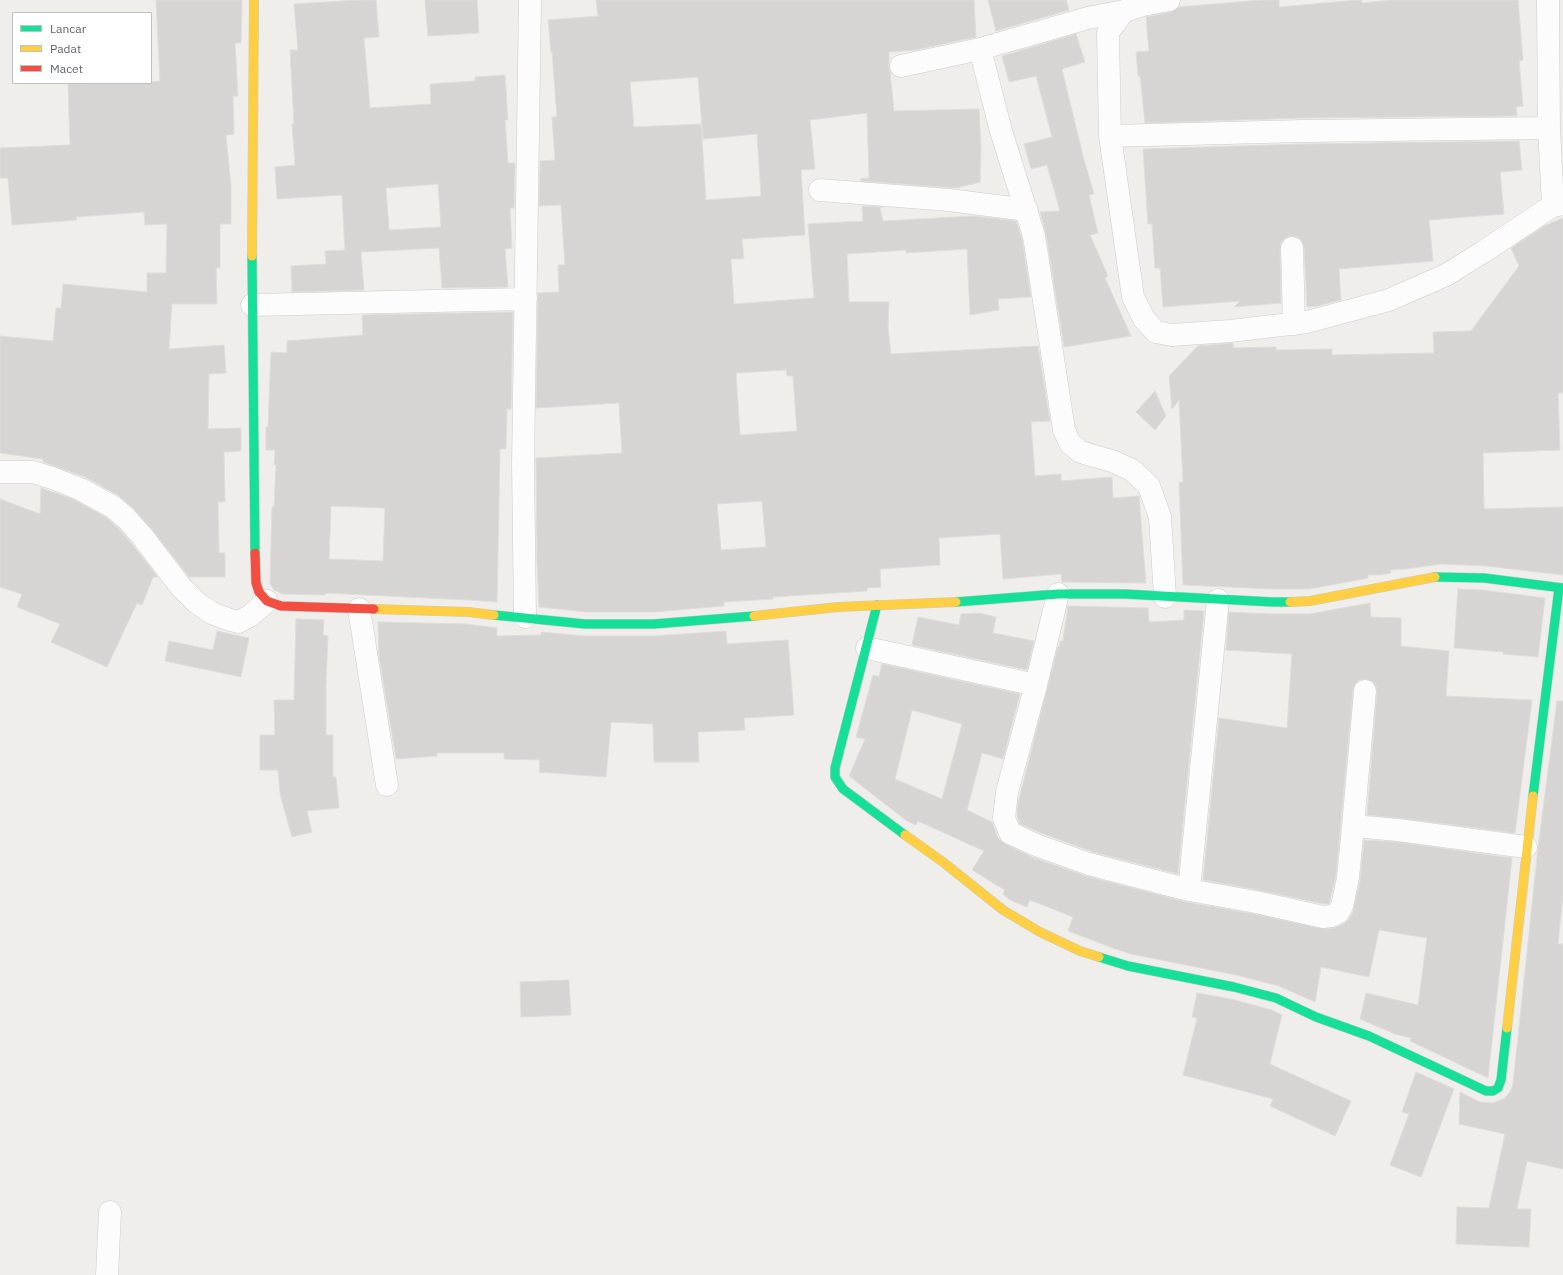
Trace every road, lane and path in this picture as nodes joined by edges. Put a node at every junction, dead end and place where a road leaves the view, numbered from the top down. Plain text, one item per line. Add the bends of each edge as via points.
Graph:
1 (254, 0) edge
2 (530, 0) edge
3 (1169, 0) edge
4 (1548, 0) edge
5 (1124, 11) junction
6 (980, 49) junction
7 (901, 66) dead end
8 (1550, 128) junction
9 (1110, 136) junction
10 (820, 190) dead end
11 (1558, 205) edge
12 (1026, 210) junction
13 (1292, 248) dead end
14 (526, 299) junction
15 (252, 305) junction
16 (1294, 324) junction
17 (0, 472) edge
18 (1561, 588) edge
19 (1058, 594) junction
20 (1165, 597) junction
21 (1218, 600) junction
22 (267, 601) junction
23 (877, 605) junction
24 (359, 609) junction
25 (525, 617) junction
26 (868, 648) junction
27 (1036, 685) junction
28 (1365, 691) dead end
29 (387, 785) dead end
30 (1353, 826) junction
31 (1526, 847) junction
32 (1189, 890) junction
33 (110, 1212) dead end
34 (107, 1275) edge

1 - 15 street
2 - 14 street
3 - 5 street
4 - 8 street
5 - 6 street via 1088,18
5 - 9 street via 1108,32
6 - 7 street
6 - 12 street via 1001,131
8 - 9 street
8 - 11 street
9 - 16 street via 1134,297 1144,319 1156,332 1172,335
10 - 12 street via 949,200
11 - 16 street via 1446,275 1389,300
12 - 20 street via 1034,236 1064,430 1070,443 1079,451 1132,470 1149,486 1160,517
13 - 16 street
14 - 15 street
14 - 25 street via 523,464
15 - 22 street via 255,570 257,588
17 - 22 street via 33,472 80,489 112,507 142,536 181,587 212,613 238,622 250,616
18 - 21 street via 1484,578 1441,576 1310,601
18 - 31 street
19 - 20 street
19 - 23 street via 978,601
19 - 27 street
20 - 21 street
21 - 32 street
22 - 24 street via 281,606
23 - 25 street via 654,624 585,624
23 - 26 street
24 - 25 street via 468,612
24 - 29 street
26 - 27 street
26 - 31 street via 835,768 838,783 843,790 943,862 1003,910 1040,932 1080,951 1128,966 1276,998 1316,1017 1369,1036 1486,1091 1498,1088 1500,1080
27 - 32 street via 1007,792 1004,818 1010,833 1089,864
28 - 30 street
30 - 31 street
30 - 32 street via 1348,878 1342,906 1338,913 1332,916 1323,917
33 - 34 street

